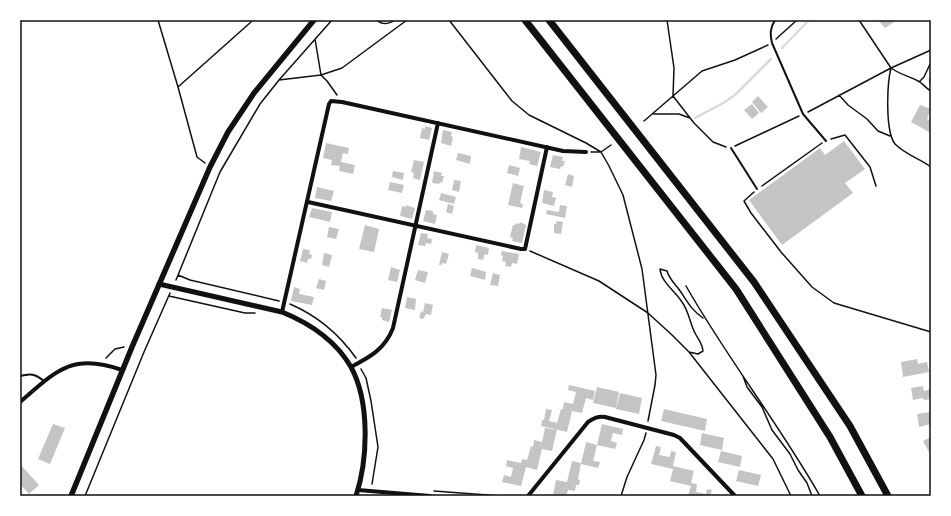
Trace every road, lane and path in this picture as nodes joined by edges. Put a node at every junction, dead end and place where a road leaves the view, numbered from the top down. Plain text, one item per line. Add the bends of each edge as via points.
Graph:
1 (158, 20) edge
2 (314, 20) edge
3 (332, 20) edge
4 (377, 20) edge
5 (395, 20) edge
6 (407, 20) edge
7 (450, 20) edge
8 (525, 20) edge
9 (549, 20) edge
10 (667, 20) edge
11 (775, 20) edge
12 (797, 20) edge
13 (859, 20) edge
14 (251, 21) edge
15 (315, 39) junction
16 (772, 43) junction
17 (931, 50) edge
18 (931, 62) edge
19 (891, 68) junction
20 (321, 75) junction
21 (279, 80) junction
22 (920, 82) junction
23 (178, 87) junction
24 (931, 91) edge
25 (839, 95) junction
26 (673, 96) junction
27 (342, 102) junction
28 (653, 114) junction
29 (804, 114) junction
30 (690, 118) junction
31 (644, 121) dead end
32 (438, 124) junction
33 (891, 136) junction
34 (826, 141) junction
35 (611, 145) dead end
36 (547, 147) junction
37 (731, 148) junction
38 (586, 152) joint
39 (601, 152) junction
40 (210, 167) junction
41 (931, 167) edge
42 (876, 186) dead end
43 (757, 189) junction
44 (308, 202) junction
45 (416, 226) junction
46 (525, 249) junction
47 (178, 275) junction
48 (159, 284) junction
49 (686, 286) dead end
50 (173, 287) junction
51 (284, 302) junction
52 (282, 312) junction
53 (648, 313) junction
54 (705, 319) junction
55 (931, 332) edge
56 (132, 346) junction
57 (689, 352) junction
58 (359, 363) junction
59 (102, 365) junction
60 (351, 367) junction
61 (122, 370) junction
62 (743, 375) junction
63 (20, 376) edge
64 (44, 381) junction
65 (20, 402) edge
66 (647, 428) junction
67 (432, 491) dead end
68 (371, 492) junction
69 (357, 493) edge
70 (71, 496) edge
71 (85, 496) edge
72 (430, 496) edge
73 (501, 496) edge
74 (528, 496) edge
75 (621, 496) edge
76 (735, 496) edge
77 (792, 496) edge
78 (812, 496) edge
79 (820, 496) edge
80 (862, 496) edge
81 (888, 496) edge

1 - 23 path
2 - 40 main road via 254,93 228,132
3 - 15 path
4 - 5 path via 385,24
6 - 20 path via 352,62
7 - 39 path via 512,101 530,115
8 - 80 highway via 736,289 830,437
9 - 81 highway via 754,282 850,426
10 - 26 path via 674,68
11 - 16 lane via 771,26
12 - 16 path
13 - 19 path
14 - 23 path
15 - 20 path
15 - 21 path
16 - 26 path via 735,60 702,71
16 - 29 lane
17 - 19 path
18 - 22 path
19 - 22 path
19 - 25 path
19 - 33 path via 888,79
20 - 21 path
20 - 27 path
21 - 47 path via 260,104 220,172
22 - 24 path
23 - 40 path via 197,157
25 - 29 path
25 - 33 path via 878,131
26 - 28 path
26 - 30 path
27 - 32 street
27 - 44 street via 331,101
28 - 30 path via 679,114
28 - 31 path
29 - 34 lane
29 - 37 path
30 - 37 path via 713,142
32 - 36 street
32 - 45 street
33 - 41 path via 909,156
34 - 42 path via 845,136 870,167
34 - 43 path
35 - 39 path
36 - 38 street
36 - 46 street
37 - 43 lane
38 - 39 path
39 - 53 path via 623,195 642,269
40 - 48 main road
43 - 55 path via 744,201 781,252 812,288 834,303
44 - 45 street
44 - 51 street
45 - 46 street
45 - 58 street via 389,339 370,357
46 - 53 path via 599,281
47 - 50 path
47 - 51 path
48 - 50 street
48 - 56 main road
49 - 54 path
50 - 52 street
50 - 71 path
51 - 52 street
51 - 58 path via 300,308 335,333
52 - 60 street via 312,327 328,339
53 - 57 path
53 - 66 path via 656,375
54 - 57 path via 688,304 666,271 660,269 666,283 683,303 702,344 703,351 698,354
54 - 62 path
56 - 59 path via 115,349
56 - 61 main road
57 - 77 path via 773,459
58 - 60 street
58 - 68 path via 366,378 378,447
59 - 61 street
59 - 64 street via 77,363 62,368
60 - 69 street via 359,388 365,424 365,445
61 - 70 main road
62 - 78 path via 747,387 762,407 772,430 790,454
62 - 79 path via 799,458
63 - 64 lane via 35,374
64 - 65 street
66 - 74 street via 605,417 593,418
66 - 75 path
66 - 76 street via 680,438
67 - 73 path
68 - 69 street
68 - 72 street

